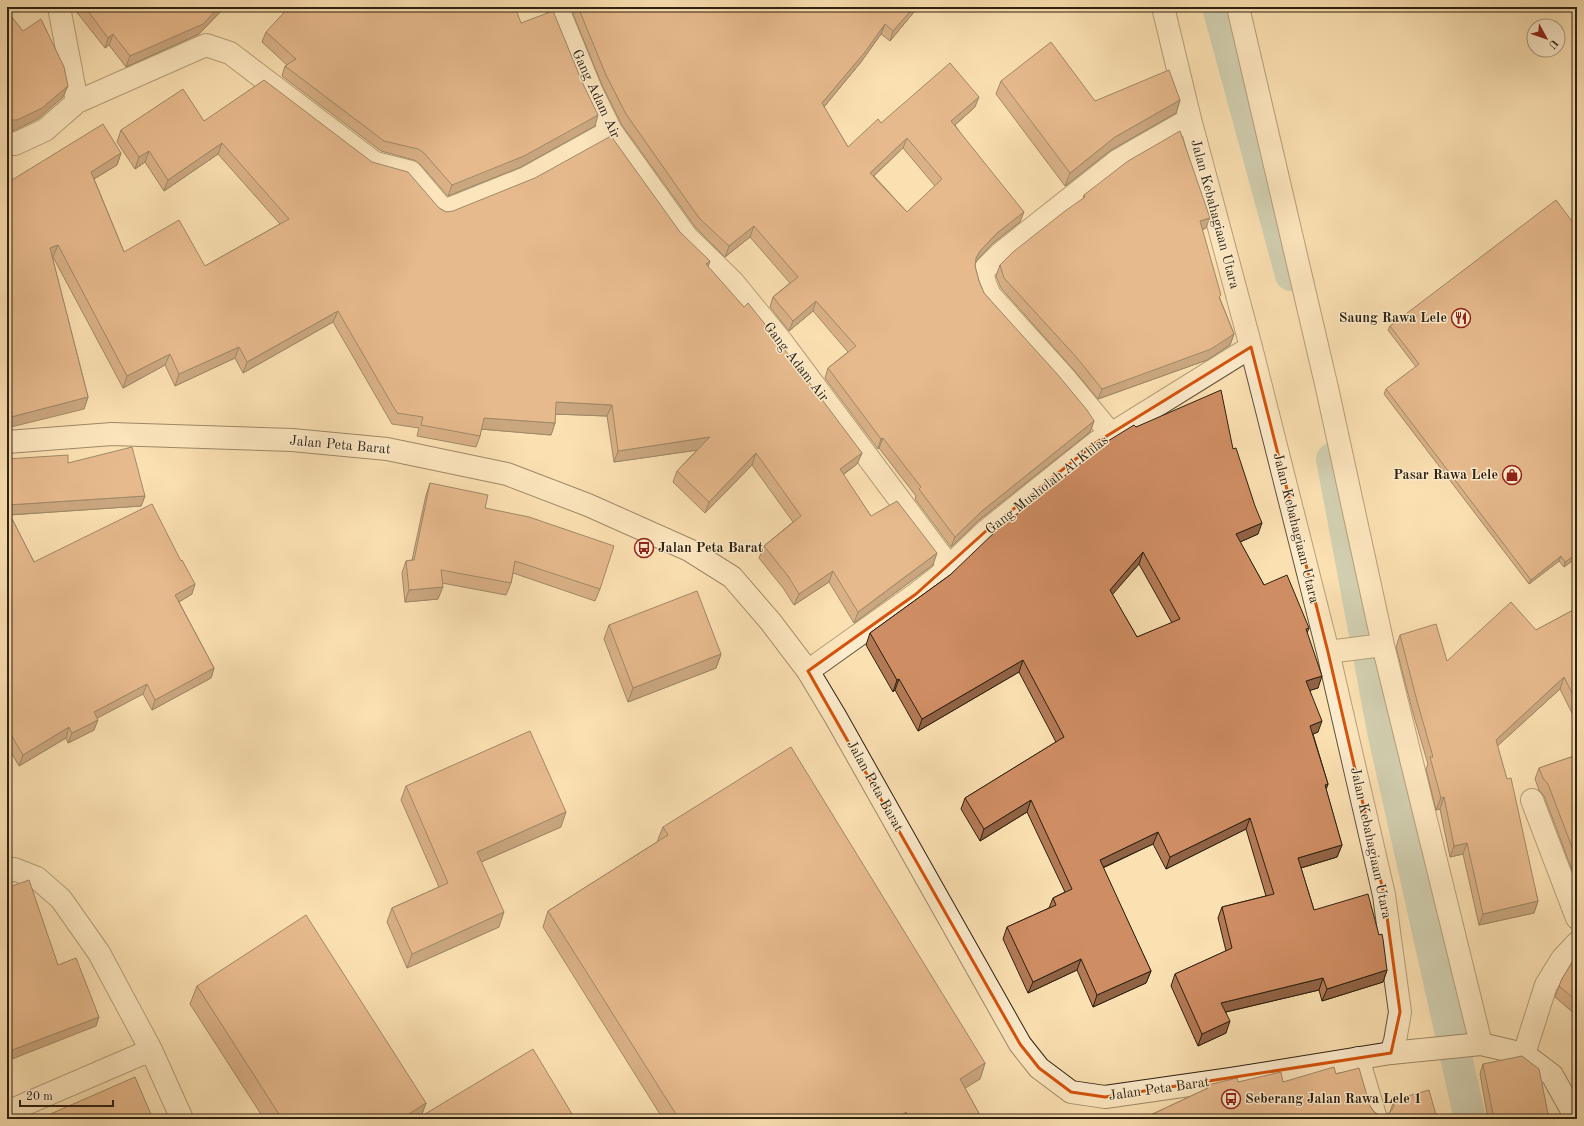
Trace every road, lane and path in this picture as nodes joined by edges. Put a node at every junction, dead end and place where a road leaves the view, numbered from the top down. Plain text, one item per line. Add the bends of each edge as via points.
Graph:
1 (59, 7) edge
2 (557, 7) edge
3 (1163, 7) edge
4 (1238, 7) edge
5 (77, 102) junction
6 (1190, 119) junction
7 (611, 131) junction
8 (7, 143) edge
9 (1251, 347) junction
10 (1111, 434) junction
11 (7, 442) edge
12 (949, 566) junction
13 (1381, 645) junction
14 (1332, 651) junction
15 (808, 671) junction
16 (1532, 800) dead end
17 (7, 872) edge
18 (1577, 918) edge
19 (1577, 943) edge
20 (1479, 1044) junction
21 (151, 1050) junction
22 (1393, 1053) junction
23 (1524, 1054) junction
24 (1358, 1058) junction
25 (7, 1112) edge
26 (182, 1119) edge
27 (1376, 1119) edge
28 (1574, 1119) edge

1 - 5 street
2 - 7 street, Gang Adam Air
3 - 6 street, Jalan Kebahagiaan Utara
4 - 13 street via 1327,388
5 - 7 street via 206,45 230,53 375,162 412,172 444,211 526,178
5 - 8 street via 45,130 15,144
6 - 9 street, Jalan Kebahagiaan Utara
6 - 10 street via 1117,161 1001,252 984,271 982,278 990,294
7 - 12 street, Gang Adam Air via 686,236 732,282 782,342
9 - 10 street, Gang Musholah Al Khlas
9 - 14 street, Jalan Kebahagiaan Utara
10 - 12 street, Gang Musholah Al Khlas via 1097,442 986,531
11 - 15 street, Jalan Peta Barat via 112,434 292,440 386,449 507,474 588,505 689,550 732,577
12 - 15 street via 916,594
13 - 14 street
13 - 20 street
14 - 22 street, Jalan Kebahagiaan Utara via 1384,895 1400,1012
15 - 24 street, Jalan Peta Barat via 1020,1044 1039,1068 1071,1092 1105,1097
16 - 18 street
17 - 21 street via 14,869 37,878 60,899 99,953
19 - 23 street via 1546,985
20 - 22 street, Jalan Peta Barat
20 - 23 street, Jalan Peta Barat
21 - 25 street
21 - 26 street
22 - 24 street, Jalan Peta Barat
23 - 28 street, Jalan Peta Barat via 1552,1075
24 - 27 street

